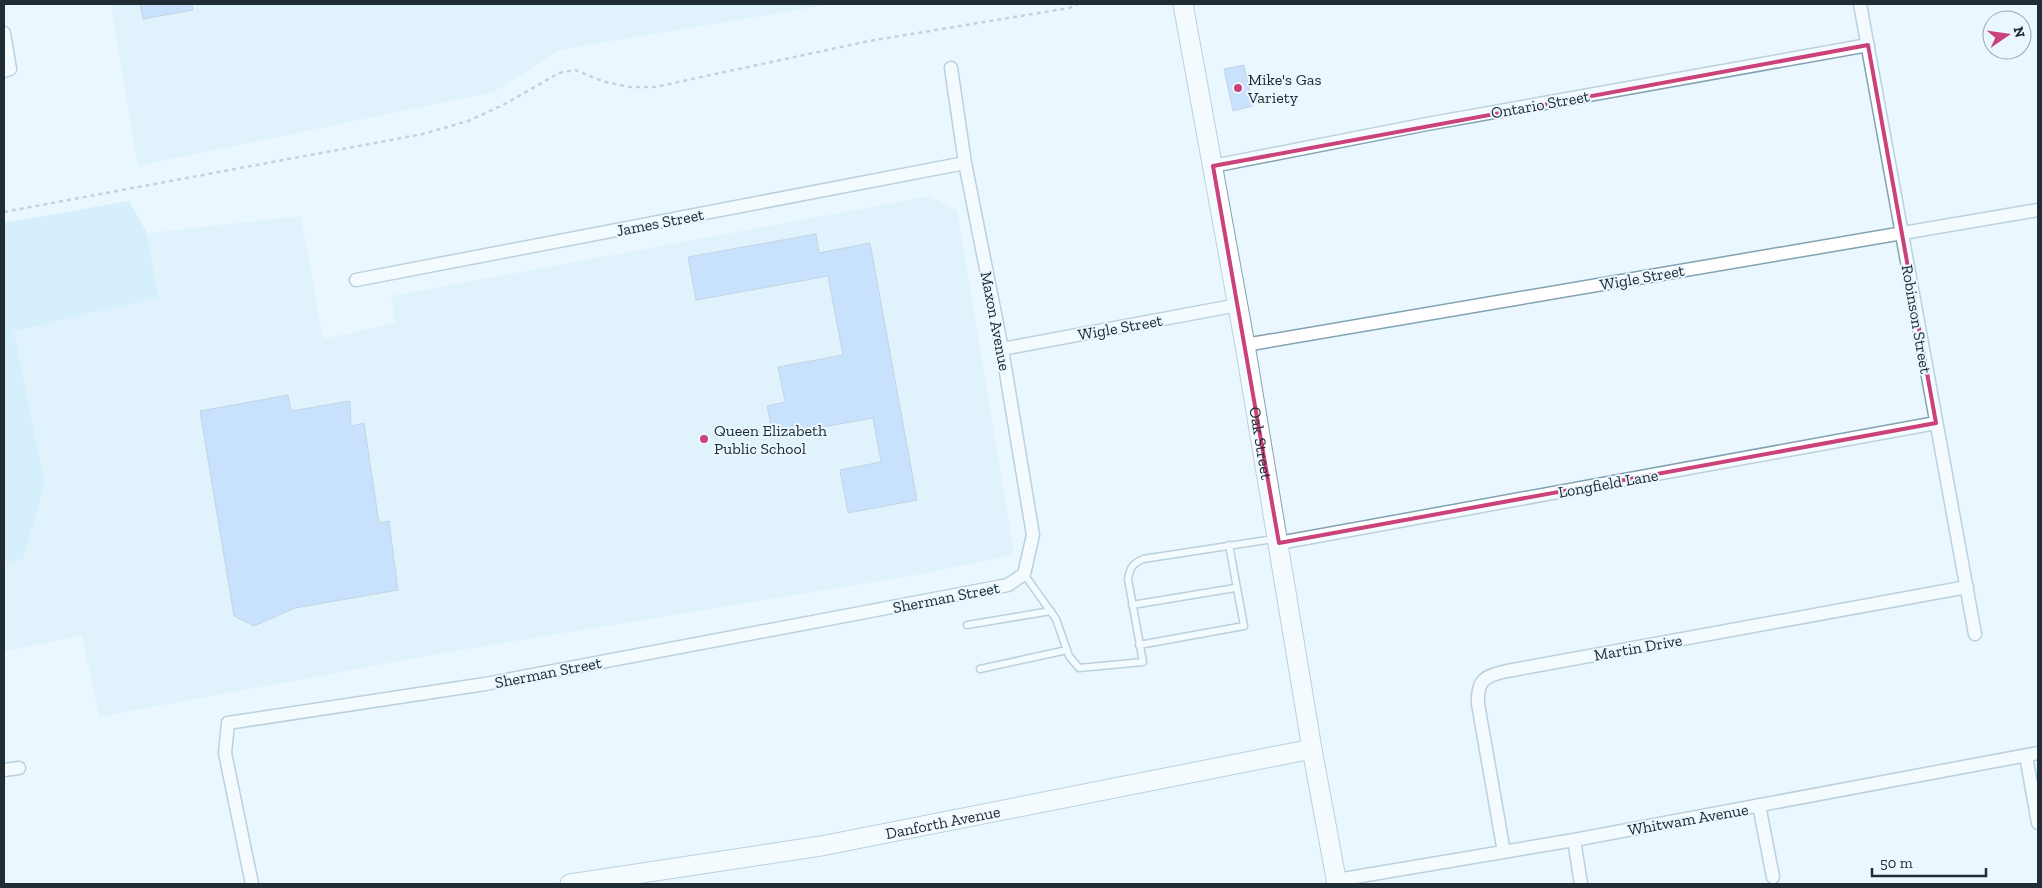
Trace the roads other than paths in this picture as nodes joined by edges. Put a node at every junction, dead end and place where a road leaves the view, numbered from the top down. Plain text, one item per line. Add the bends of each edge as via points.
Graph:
1 (1183, 4) edge
2 (1860, 4) edge
3 (4, 34) edge
4 (1868, 45) junction
5 (951, 68) dead end
6 (7, 70) edge
7 (965, 164) junction
8 (1213, 166) junction
9 (2038, 210) edge
10 (1902, 232) junction
11 (356, 280) dead end
12 (1238, 305) junction
13 (1245, 345) junction
14 (1002, 349) junction
15 (1936, 423) junction
16 (1278, 541) junction
17 (1229, 545) junction
18 (1024, 574) junction
19 (1967, 587) junction
20 (1235, 588) junction
21 (1132, 605) junction
22 (1051, 611) junction
23 (967, 626) dead end
24 (1976, 634) dead end
25 (1139, 646) junction
26 (1067, 650) junction
27 (980, 669) dead end
28 (1312, 749) junction
29 (2032, 755) edge
30 (18, 768) dead end
31 (4, 770) edge
32 (1759, 806) junction
33 (2038, 823) edge
34 (1574, 840) junction
35 (1504, 852) junction
36 (1772, 877) dead end
37 (1337, 882) edge
38 (252, 884) edge
39 (570, 884) edge
40 (1581, 884) edge

1 - 8 street, Oak Street
2 - 4 street, Robinson Street
3 - 6 street
4 - 8 street, Ontario Street via 1437,122
4 - 10 street, Robinson Street
5 - 7 street, Maxon Avenue
7 - 11 street, James Street
7 - 14 street, Maxon Avenue
8 - 12 street, Oak Street
9 - 10 street, Wigle Street
10 - 13 street, Wigle Street
10 - 15 street, Robinson Street
12 - 13 street, Oak Street
12 - 14 street, Wigle Street
13 - 16 street, Oak Street
14 - 18 street, Maxon Avenue via 1033,535
15 - 16 street, Longfield Lane
15 - 19 street, Robinson Street
16 - 17 lane
16 - 28 street, Oak Street
17 - 20 lane
17 - 21 lane via 1134,563 1128,579
18 - 22 lane
18 - 38 street, Sherman Street via 1008,585 485,684 228,723 225,753
19 - 24 street, Robinson Street
19 - 35 street, Martin Drive via 1488,677 1480,683 1478,704
20 - 21 lane
20 - 25 lane via 1244,626
21 - 25 lane
22 - 23 lane
22 - 26 lane
25 - 26 lane via 1142,662 1088,669 1079,668
26 - 27 lane
28 - 37 street, Oak Street
28 - 39 street, Danforth Avenue via 821,846
29 - 32 street, Whitwam Avenue
29 - 33 street
30 - 31 street
32 - 34 street, Whitwam Avenue
32 - 36 street
34 - 35 street, Whitwam Avenue
34 - 40 street
35 - 37 street, Whitwam Avenue

